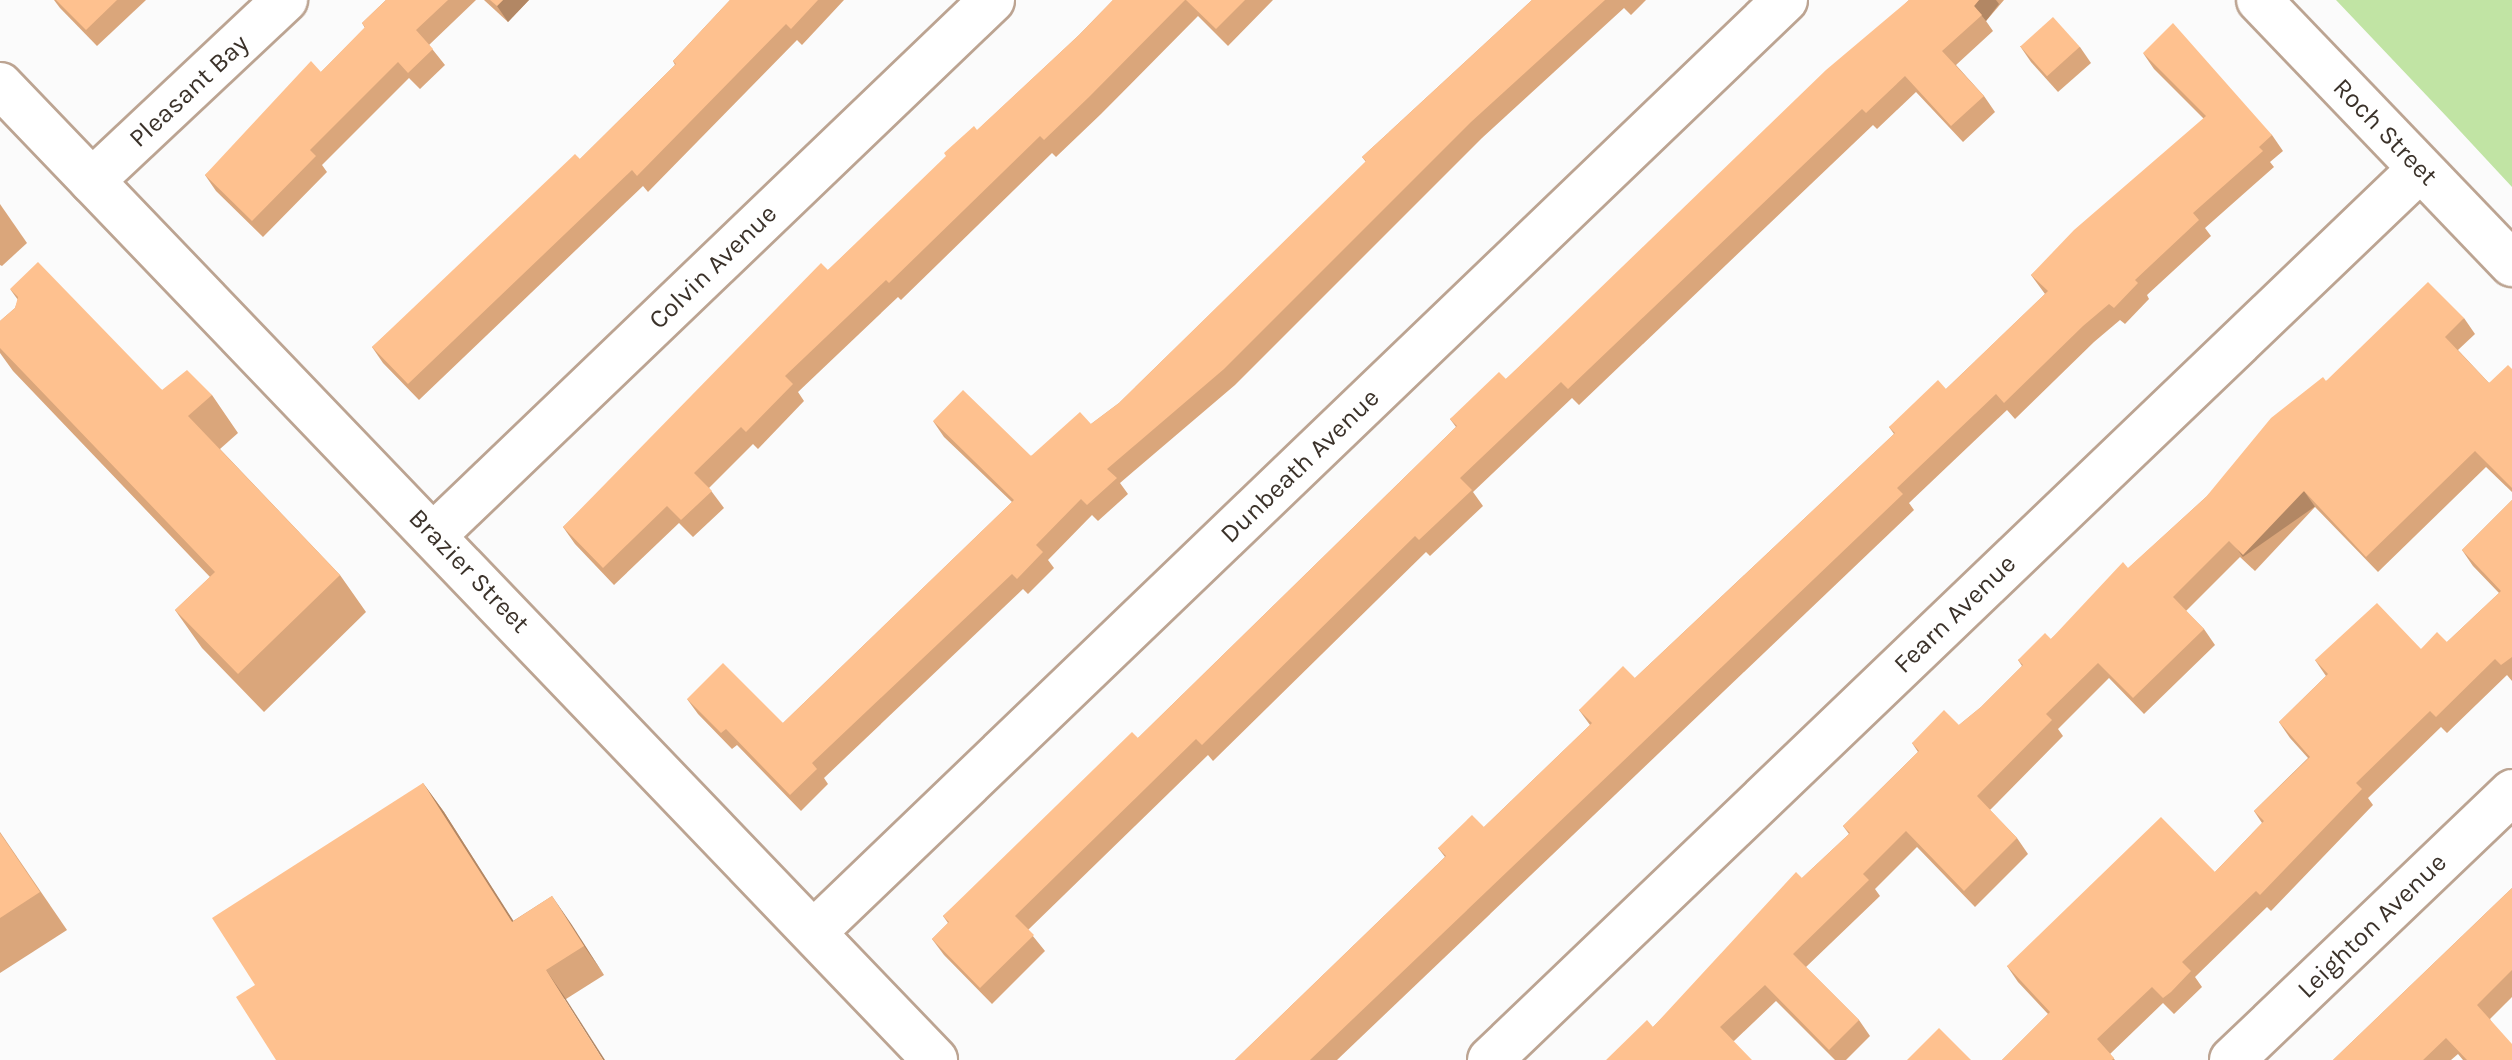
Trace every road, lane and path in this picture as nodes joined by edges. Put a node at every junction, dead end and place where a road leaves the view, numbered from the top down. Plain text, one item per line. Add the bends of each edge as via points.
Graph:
1 (285, 0) edge
2 (992, 0) edge
3 (1785, 0) edge
4 (2259, 0) edge
5 (0, 85) edge
6 (2420, 169) junction
7 (92, 181) junction
8 (2512, 264) edge
9 (434, 535) junction
10 (2512, 792) edge
11 (814, 932) junction
12 (935, 1060) edge
13 (1490, 1060) edge
14 (2232, 1060) edge

1 - 7 street, Pleasant Bay
2 - 9 street, Colvin Avenue
3 - 11 street, Dunbeath Avenue
4 - 6 street, Roch Street
5 - 7 street, Brazier Street
6 - 8 street, Roch Street
6 - 13 street, Fearn Avenue
7 - 9 street, Brazier Street
9 - 11 street, Brazier Street
10 - 14 street, Leighton Avenue
11 - 12 street, Brazier Street

